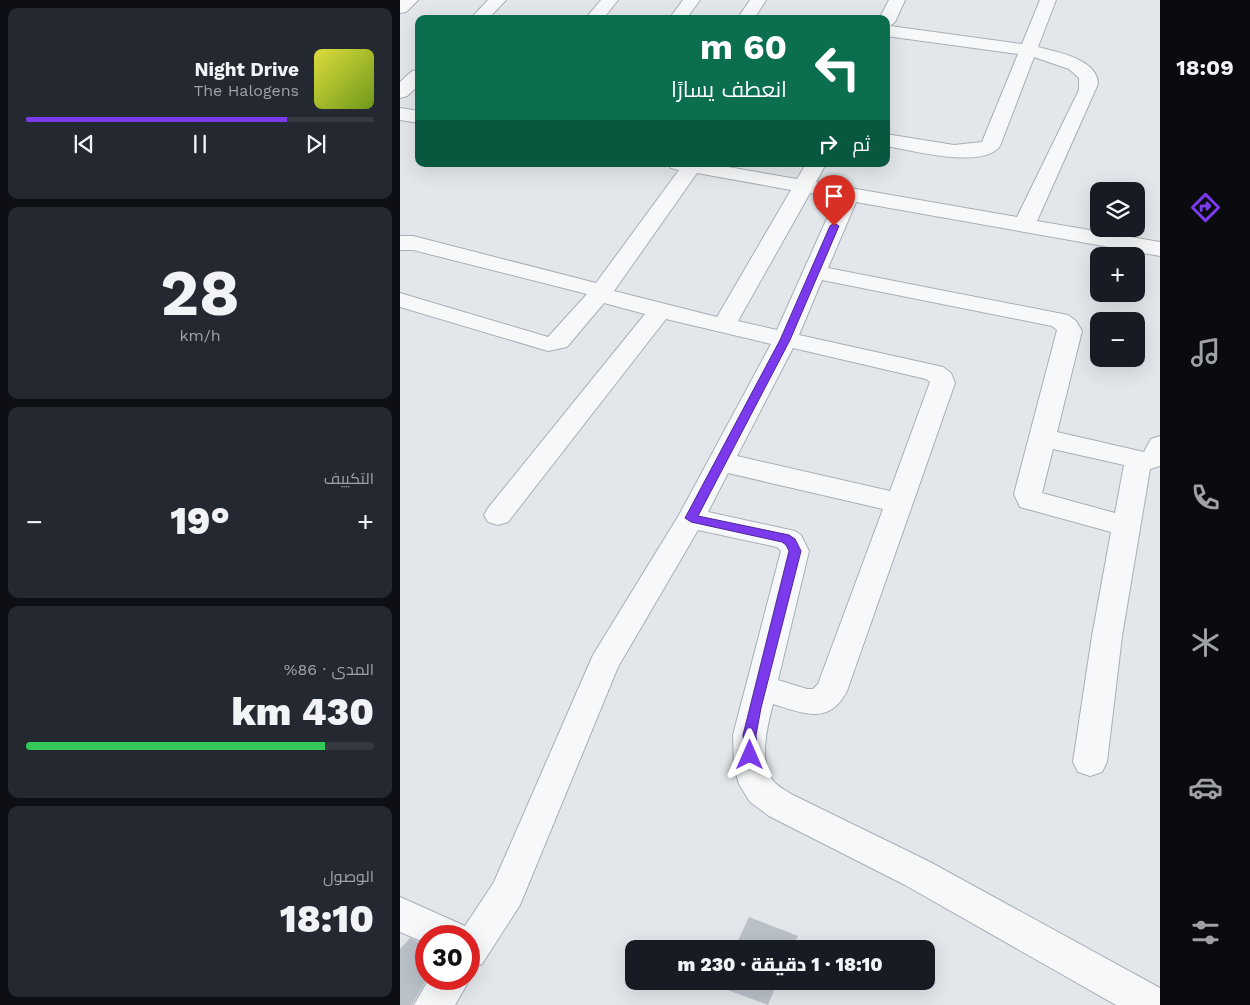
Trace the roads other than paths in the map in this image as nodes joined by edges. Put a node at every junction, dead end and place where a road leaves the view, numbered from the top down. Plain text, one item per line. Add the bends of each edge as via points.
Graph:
1 (410, 0) edge
2 (498, 0) edge
3 (610, 0) edge
4 (692, 0) edge
5 (758, 0) edge
6 (897, 0) edge
7 (1048, 0) edge
8 (400, 8) edge
9 (482, 15) edge
10 (597, 15) edge
11 (680, 15) edge
12 (748, 15) edge
13 (890, 15) edge
14 (890, 32) edge
15 (1028, 49) junction
16 (415, 78) edge
17 (400, 92) edge
18 (400, 114) edge
19 (415, 116) edge
20 (890, 141) edge
21 (695, 167) edge
22 (701, 167) edge
23 (814, 167) edge
24 (804, 187) junction
25 (848, 195) junction
26 (1024, 225) junction
27 (400, 243) edge
28 (1160, 249) edge
29 (814, 272) junction
30 (601, 292) junction
31 (400, 300) edge
32 (660, 311) junction
33 (724, 326) junction
34 (785, 340) junction
35 (1043, 438) junction
36 (1149, 453) edge
37 (721, 462) junction
38 (899, 503) junction
39 (498, 515) dead end
40 (691, 518) junction
41 (1127, 526) junction
42 (761, 687) junction
43 (1090, 762) dead end
44 (400, 914) edge
45 (423, 925) edge
46 (480, 926) edge
47 (443, 990) edge
48 (433, 1005) edge
49 (1154, 1005) edge

1 - 8 street
2 - 9 street
3 - 10 street
4 - 11 street
5 - 12 street
6 - 13 street
7 - 15 street
14 - 15 street
15 - 20 street via 990,146 974,152 961,152
15 - 26 street via 1074,64 1088,75 1089,83
16 - 17 street
18 - 19 street
21 - 30 street
22 - 24 street
23 - 24 street
24 - 25 street
24 - 33 street
25 - 26 street
25 - 29 street
26 - 28 street
27 - 30 street via 413,243
29 - 34 street
29 - 35 street via 1064,322 1070,331
30 - 31 street via 562,339 548,344
30 - 32 street
32 - 33 street
32 - 39 street
33 - 34 street
34 - 37 street
34 - 38 street via 934,373 942,379
35 - 36 street
35 - 41 street via 1028,494 1030,500
36 - 41 street
37 - 38 street
37 - 40 street
38 - 42 street via 831,691 821,701 807,702
40 - 42 street via 785,538 793,545 795,551
40 - 46 street via 604,664 507,893
41 - 43 street via 1107,636
42 - 49 street via 749,735 750,755 756,784 774,801 869,847
44 - 45 street
47 - 48 street

